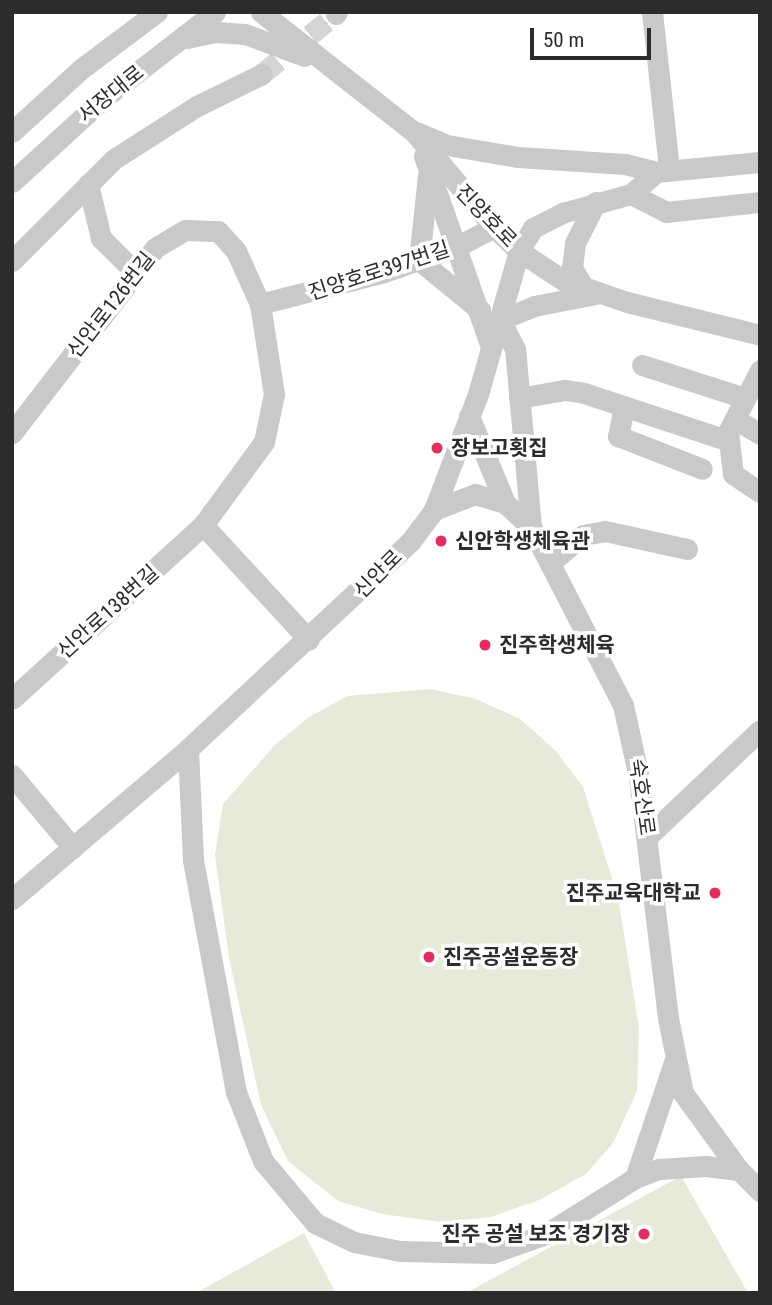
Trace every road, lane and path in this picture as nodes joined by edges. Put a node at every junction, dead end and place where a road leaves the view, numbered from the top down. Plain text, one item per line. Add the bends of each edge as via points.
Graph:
1 (215, 12) edge
2 (261, 12) edge
3 (285, 12) edge
4 (652, 12) edge
5 (149, 16) edge
6 (182, 39) junction
7 (317, 59) junction
8 (262, 74) tunnel mouth
9 (12, 132) edge
10 (414, 132) junction
11 (760, 162) edge
12 (429, 170) junction
13 (663, 171) junction
14 (12, 182) edge
15 (88, 184) junction
16 (631, 194) junction
17 (596, 202) junction
18 (760, 202) edge
19 (495, 227) junction
20 (458, 246) junction
21 (519, 251) junction
22 (419, 260) junction
23 (12, 261) edge
24 (136, 273) junction
25 (590, 291) junction
26 (260, 304) junction
27 (491, 316) junction
28 (760, 335) edge
29 (642, 365) dead end
30 (760, 370) edge
31 (519, 398) junction
32 (745, 398) junction
33 (624, 406) junction
34 (469, 416) junction
35 (735, 419) junction
36 (12, 433) edge
37 (760, 434) edge
38 (729, 441) junction
39 (702, 469) dead end
40 (760, 492) edge
41 (505, 503) junction
42 (434, 510) junction
43 (204, 525) junction
44 (531, 527) junction
45 (687, 549) dead end
46 (550, 563) junction
47 (309, 639) junction
48 (12, 699) edge
49 (760, 730) edge
50 (188, 748) junction
51 (12, 775) edge
52 (648, 836) junction
53 (73, 848) junction
54 (12, 899) edge
55 (675, 1059) junction
56 (739, 1170) junction
57 (635, 1178) junction
58 (760, 1191) edge

1 - 6 street, 서장대로
2 - 7 street, 진양호로
3 - 7 street
4 - 13 street
5 - 9 street, 서장대로
6 - 7 street via 216,32 244,34
6 - 14 street, 서장대로 via 105,97
7 - 10 street, 진양호로
8 - 15 street via 177,119 114,159
10 - 12 street
10 - 13 street via 447,145 518,158 625,164
10 - 19 street, 진양호로
11 - 13 street
12 - 20 street
12 - 22 street
13 - 16 street
15 - 23 street
15 - 24 street via 101,238
16 - 17 street
16 - 18 street via 666,212
17 - 21 street via 533,229
17 - 25 street via 575,243 572,268
19 - 20 street, 진양호로397번길
19 - 21 street, 진양호로
20 - 22 street, 진양호로397번길
20 - 27 street
21 - 25 street, 진양호로
21 - 27 street
22 - 26 street, 진양호로397번길 via 324,291
22 - 27 street
24 - 26 street, 신안로126번길 via 155,248 185,230 218,231 236,251
24 - 36 street, 신안로126번길
25 - 27 street
25 - 28 street, 진양호로
26 - 43 street, 신안로126번길 via 274,394 264,442
27 - 31 street via 515,349
27 - 34 street, 신안로 via 491,348
29 - 32 street
30 - 32 street
31 - 33 street via 565,390
31 - 44 street
32 - 35 street
33 - 38 street
33 - 39 street via 618,436
34 - 41 street, 숙호산로
34 - 42 street, 신안로
35 - 37 street
35 - 38 street
38 - 40 street via 733,474
41 - 42 street via 475,494
41 - 44 street, 숙호산로
42 - 47 street, 신안로 via 379,575
43 - 47 street
43 - 48 street, 신안로138번길
44 - 46 street, 숙호산로
45 - 46 street via 605,531 583,536
46 - 52 street, 숙호산로 via 623,705
47 - 50 street, 신안로
49 - 52 street
50 - 53 street, 신안로
50 - 57 street via 193,860 236,1092 263,1161 315,1223 354,1242 400,1251 492,1253 546,1234
51 - 53 street
52 - 55 street, 숙호산로
53 - 54 street, 신안로
55 - 56 street, 숙호산로 via 683,1093
55 - 57 street
56 - 57 street via 682,1166
56 - 58 street, 숙호산로

